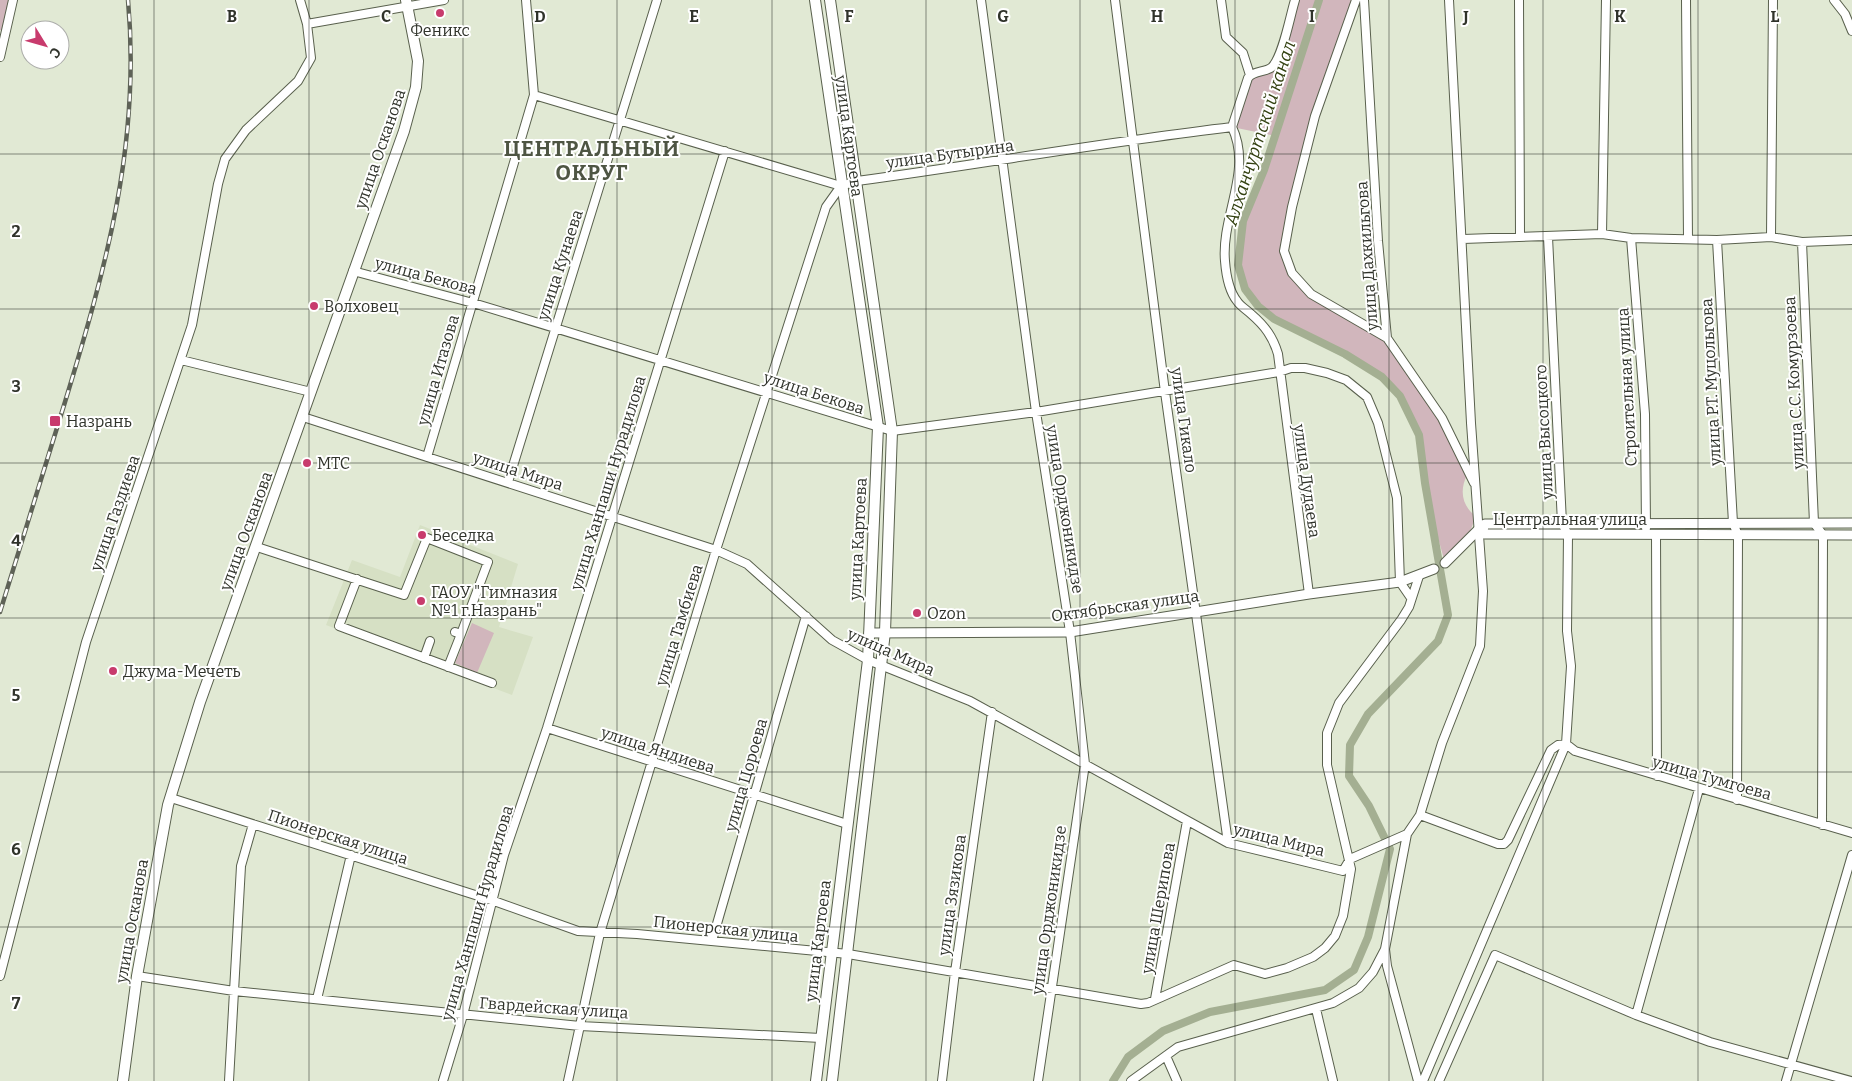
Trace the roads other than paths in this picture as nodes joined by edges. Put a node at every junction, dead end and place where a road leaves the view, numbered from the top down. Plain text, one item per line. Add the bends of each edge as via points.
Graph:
1 (13, 0) edge
2 (300, 0) edge
3 (444, 0) edge
4 (526, 0) edge
5 (657, 0) edge
6 (815, 0) edge
7 (830, 0) edge
8 (981, 0) edge
9 (1115, 0) edge
10 (1221, 0) edge
11 (1295, 0) edge
12 (1356, 0) edge
13 (1364, 0) edge
14 (1450, 0) edge
15 (1519, 0) edge
16 (1606, 0) edge
17 (1686, 0) edge
18 (1773, 0) edge
19 (1834, 0) edge
20 (407, 3) edge
21 (307, 24) junction
22 (1852, 31) edge
23 (0, 57) edge
24 (1250, 75) junction
25 (534, 95) junction
26 (620, 119) junction
27 (1232, 127) junction
28 (1134, 139) junction
29 (725, 151) junction
30 (1003, 161) junction
31 (857, 181) junction
32 (841, 186) junction
33 (1602, 234) junction
34 (1520, 236) junction
35 (1548, 236) junction
36 (1771, 237) junction
37 (1631, 238) junction
38 (1688, 238) junction
39 (1463, 239) junction
40 (1717, 240) junction
41 (1852, 240) edge
42 (1802, 242) junction
43 (353, 271) junction
44 (472, 303) junction
45 (554, 328) junction
46 (1387, 338) junction
47 (660, 359) junction
48 (181, 360) junction
49 (1279, 372) junction
50 (312, 392) junction
51 (767, 392) junction
52 (1166, 392) junction
53 (1036, 412) junction
54 (303, 417) junction
55 (878, 427) junction
56 (892, 431) junction
57 (427, 456) junction
58 (508, 482) junction
59 (1475, 486) junction
60 (613, 516) junction
61 (1733, 523) junction
62 (1814, 523) junction
63 (1852, 523) edge
64 (1562, 524) junction
65 (1646, 524) junction
66 (1481, 529) junction
67 (1568, 535) junction
68 (1646, 535) junction
69 (1656, 535) junction
70 (1738, 535) junction
71 (1823, 535) junction
72 (1852, 535) edge
73 (257, 547) junction
74 (716, 550) junction
75 (1445, 563) dead end
76 (1434, 569) dead end
77 (1418, 576) junction
78 (357, 580) junction
79 (1400, 582) junction
80 (1309, 594) junction
81 (1411, 598) junction
82 (1196, 612) junction
83 (806, 616) junction
84 (884, 632) junction
85 (1070, 632) junction
86 (869, 633) junction
87 (430, 641) dead end
88 (424, 658) junction
89 (868, 660) junction
90 (448, 666) junction
91 (881, 666) junction
92 (492, 683) dead end
93 (992, 712) junction
94 (547, 728) junction
95 (1566, 744) junction
96 (652, 761) junction
97 (1085, 764) junction
98 (1657, 776) junction
99 (1699, 789) junction
100 (755, 796) junction
101 (171, 798) junction
102 (1737, 800) junction
103 (1420, 815) junction
104 (1187, 821) junction
105 (253, 824) junction
106 (847, 824) junction
107 (1822, 825) junction
108 (1852, 833) edge
109 (1407, 834) junction
110 (1228, 843) junction
111 (351, 855) junction
112 (1852, 855) edge
113 (1350, 859) junction
114 (494, 901) junction
115 (600, 933) junction
116 (712, 941) junction
117 (1385, 949) junction
118 (832, 953) junction
119 (848, 954) junction
120 (955, 972) junction
121 (0, 976) edge
122 (137, 976) junction
123 (1052, 987) junction
124 (234, 991) junction
125 (317, 999) junction
126 (1155, 999) junction
127 (1316, 1009) junction
128 (463, 1015) junction
129 (1636, 1015) junction
130 (580, 1026) junction
131 (821, 1038) junction
132 (1166, 1056) junction
133 (1791, 1065) junction
134 (122, 1081) edge
135 (229, 1081) edge
136 (443, 1081) edge
137 (568, 1081) edge
138 (816, 1081) edge
139 (832, 1081) edge
140 (942, 1081) edge
141 (1038, 1081) edge
142 (1131, 1081) edge
143 (1177, 1081) edge
144 (1334, 1081) edge
145 (1418, 1081) edge
146 (1424, 1081) edge
147 (1439, 1081) edge
148 (1786, 1081) edge
149 (1851, 1081) edge

1 - 23 street
2 - 21 street, улица Газдиева
3 - 20 street
4 - 25 street, улица Итазова
5 - 26 street, улица Кунаева
6 - 32 main road, улица Картоева
7 - 31 main road, улица Картоева
8 - 30 street, улица Орджоникидзе
9 - 28 street, улица Гикало
10 - 24 street via 1226,37 1243,53
11 - 24 street via 1274,64
12 - 46 street via 1315,116 1284,251 1292,272 1311,294
13 - 46 street, улица Дахкильгова
14 - 39 street
15 - 34 street
16 - 33 street
17 - 38 street
18 - 36 street
19 - 22 street
20 - 21 street
20 - 43 main road, улица Осканова via 418,61 416,87 404,131
21 - 48 street, улица Газдиева via 311,58 306,69 298,81 246,130 225,158 192,325
24 - 27 street
25 - 26 street
25 - 44 street, улица Итазова
26 - 29 street
26 - 45 street, улица Кунаева
27 - 28 street, улица Бутырина
27 - 49 street, улица Дудаева via 1240,161 1226,232 1225,261 1230,287 1237,302 1274,339
28 - 30 street, улица Бутырина
28 - 52 street, улица Гикало
29 - 32 street
29 - 47 street, улица Ханпаши Нурадилова
30 - 31 street, улица Бутырина
30 - 53 street, улица Орджоникидзе
31 - 32 street, улица Бутырина
31 - 56 main road, улица Картоева
32 - 51 street, улица Тамбиева via 826,207
32 - 55 main road, улица Картоева
33 - 35 street
33 - 37 street
34 - 35 street
34 - 39 street
35 - 64 street, улица Высоцкого
36 - 40 street
36 - 42 street
37 - 38 street
37 - 65 street, Строительная улица via 1645,414
38 - 40 street
39 - 59 street
40 - 61 street, улица Р.Т. Муцольгова
41 - 42 street
42 - 62 street, улица С.С. Комурзоева
43 - 44 street, улица Бекова
43 - 50 main road, улица Осканова
44 - 45 street, улица Бекова
44 - 57 street, улица Итазова
45 - 47 street, улица Бекова
45 - 58 street, улица Кунаева
46 - 59 street, улица Дахкильгова via 1442,418
47 - 51 street, улица Бекова
47 - 60 street, улица Ханпаши Нурадилова
48 - 50 street
48 - 121 street, улица Газдиева via 86,642
49 - 52 street, улица Бекова
49 - 79 street, улица Бекова via 1305,368 1327,373 1346,380 1367,397 1378,423 1397,498
49 - 80 street, улица Дудаева
50 - 54 main road, улица Осканова
51 - 55 street, улица Бекова
51 - 74 street, улица Тамбиева
52 - 53 street, улица Бекова
52 - 82 street, улица Гикало
53 - 56 street, улица Бекова
53 - 85 street, улица Орджоникидзе
54 - 57 street, улица Мира
54 - 73 main road, улица Осканова
55 - 56 street, улица Бекова
55 - 86 main road, улица Картоева
56 - 84 main road, улица Картоева
57 - 58 street, улица Мира
58 - 60 street, улица Мира
59 - 66 street
60 - 74 street, улица Мира
60 - 94 street, улица Ханпаши Нурадилова
61 - 62 street, Центральная улица
61 - 65 street, Центральная улица
61 - 70 street, улица Р.Т. Муцольгова
62 - 63 street, Центральная улица
62 - 71 street
64 - 65 street, Центральная улица
64 - 66 street, Центральная улица via 1485,524
64 - 67 street, улица Высоцкого
65 - 68 street, Строительная улица
66 - 67 street, Центральная улица via 1485,534
66 - 75 street
66 - 103 street via 1483,591 1480,646 1442,743
67 - 68 street, Центральная улица
67 - 95 street, улица Высоцкого via 1567,631 1571,666
68 - 69 street, Центральная улица
69 - 70 street, Центральная улица
69 - 98 street
70 - 71 street, Центральная улица
70 - 102 street
71 - 72 street, Центральная улица
71 - 107 street
73 - 78 street
73 - 101 main road, улица Осканова via 200,702
74 - 83 street, улица Мира via 747,564
74 - 96 street, улица Тамбиева
76 - 77 street, Октябрьская улица
77 - 79 street, Октябрьская улица
77 - 81 street
78 - 88 street via 338,626
78 - 90 street via 404,595 427,538 488,562 458,633
79 - 80 street, Октябрьская улица
79 - 81 street
80 - 82 street, Октябрьская улица
81 - 113 street via 1402,620 1339,704 1327,733 1327,765
82 - 85 street, Октябрьская улица
82 - 110 street, улица Гикало
83 - 89 street, улица Мира via 832,640
83 - 100 street, улица Цороева
84 - 85 street, Октябрьская улица
84 - 86 street, Октябрьская улица
84 - 91 main road, улица Картоева
85 - 97 street, улица Орджоникидзе
86 - 89 main road, улица Картоева
87 - 88 street
88 - 90 street
89 - 91 street, улица Мира
89 - 106 main road, улица Картоева
90 - 92 street
91 - 93 street, улица Мира
91 - 119 main road, улица Картоева
93 - 97 street, улица Мира
93 - 120 street, улица Зязикова
94 - 96 street, улица Яндиева
94 - 114 street, улица Ханпаши Нурадилова via 504,855
95 - 98 street, улица Тумгоева via 1575,751
95 - 103 street via 1551,750 1504,844
95 - 146 street, улица Высоцкого
96 - 100 street, улица Яндиева
96 - 115 street, улица Тамбиева
97 - 104 street, улица Мира
97 - 123 street, улица Орджоникидзе
98 - 99 street, улица Тумгоева
99 - 102 street, улица Тумгоева
99 - 129 street
100 - 106 street, улица Яндиева
100 - 116 street, улица Цороева
101 - 105 street, Пионерская улица
101 - 122 main road, улица Осканова
102 - 107 street, улица Тумгоева
103 - 109 street
104 - 110 street, улица Мира
104 - 126 street, улица Шерипова
105 - 111 street, Пионерская улица
105 - 124 street via 241,866
106 - 118 main road, улица Картоева
107 - 108 street, улица Тумгоева
109 - 113 street, улица Мира
109 - 117 street
110 - 113 street, улица Мира via 1343,870
111 - 114 street, Пионерская улица
111 - 125 street
112 - 133 street
113 - 126 street, Пионерская улица via 1343,916 1335,936 1313,957 1281,971 1265,974 1234,965
114 - 115 street, Пионерская улица via 578,931
114 - 128 street, улица Ханпаши Нурадилова
115 - 116 street, Пионерская улица
115 - 130 street, улица Тамбиева
116 - 118 street, Пионерская улица
117 - 127 street via 1373,972 1358,988
117 - 145 street
118 - 119 street, Пионерская улица
118 - 131 main road, улица Картоева
119 - 120 street, Пионерская улица
119 - 139 main road, улица Картоева
120 - 123 street, Пионерская улица
120 - 140 street, улица Зязикова
122 - 124 street, Гвардейская улица
122 - 134 main road, улица Осканова
123 - 126 street, Пионерская улица via 1141,1004
123 - 141 street, улица Орджоникидзе
124 - 125 street, Гвардейская улица
124 - 135 street
125 - 128 street, Гвардейская улица
127 - 132 street via 1178,1047
127 - 144 street
128 - 130 street, Гвардейская улица
128 - 136 street, улица Ханпаши Нурадилова
129 - 133 street via 1710,1042
129 - 147 street via 1495,955
130 - 131 street, Гвардейская улица
130 - 137 street, улица Тамбиева
131 - 138 main road, улица Картоева
132 - 142 street
132 - 143 street
133 - 148 street
133 - 149 street

